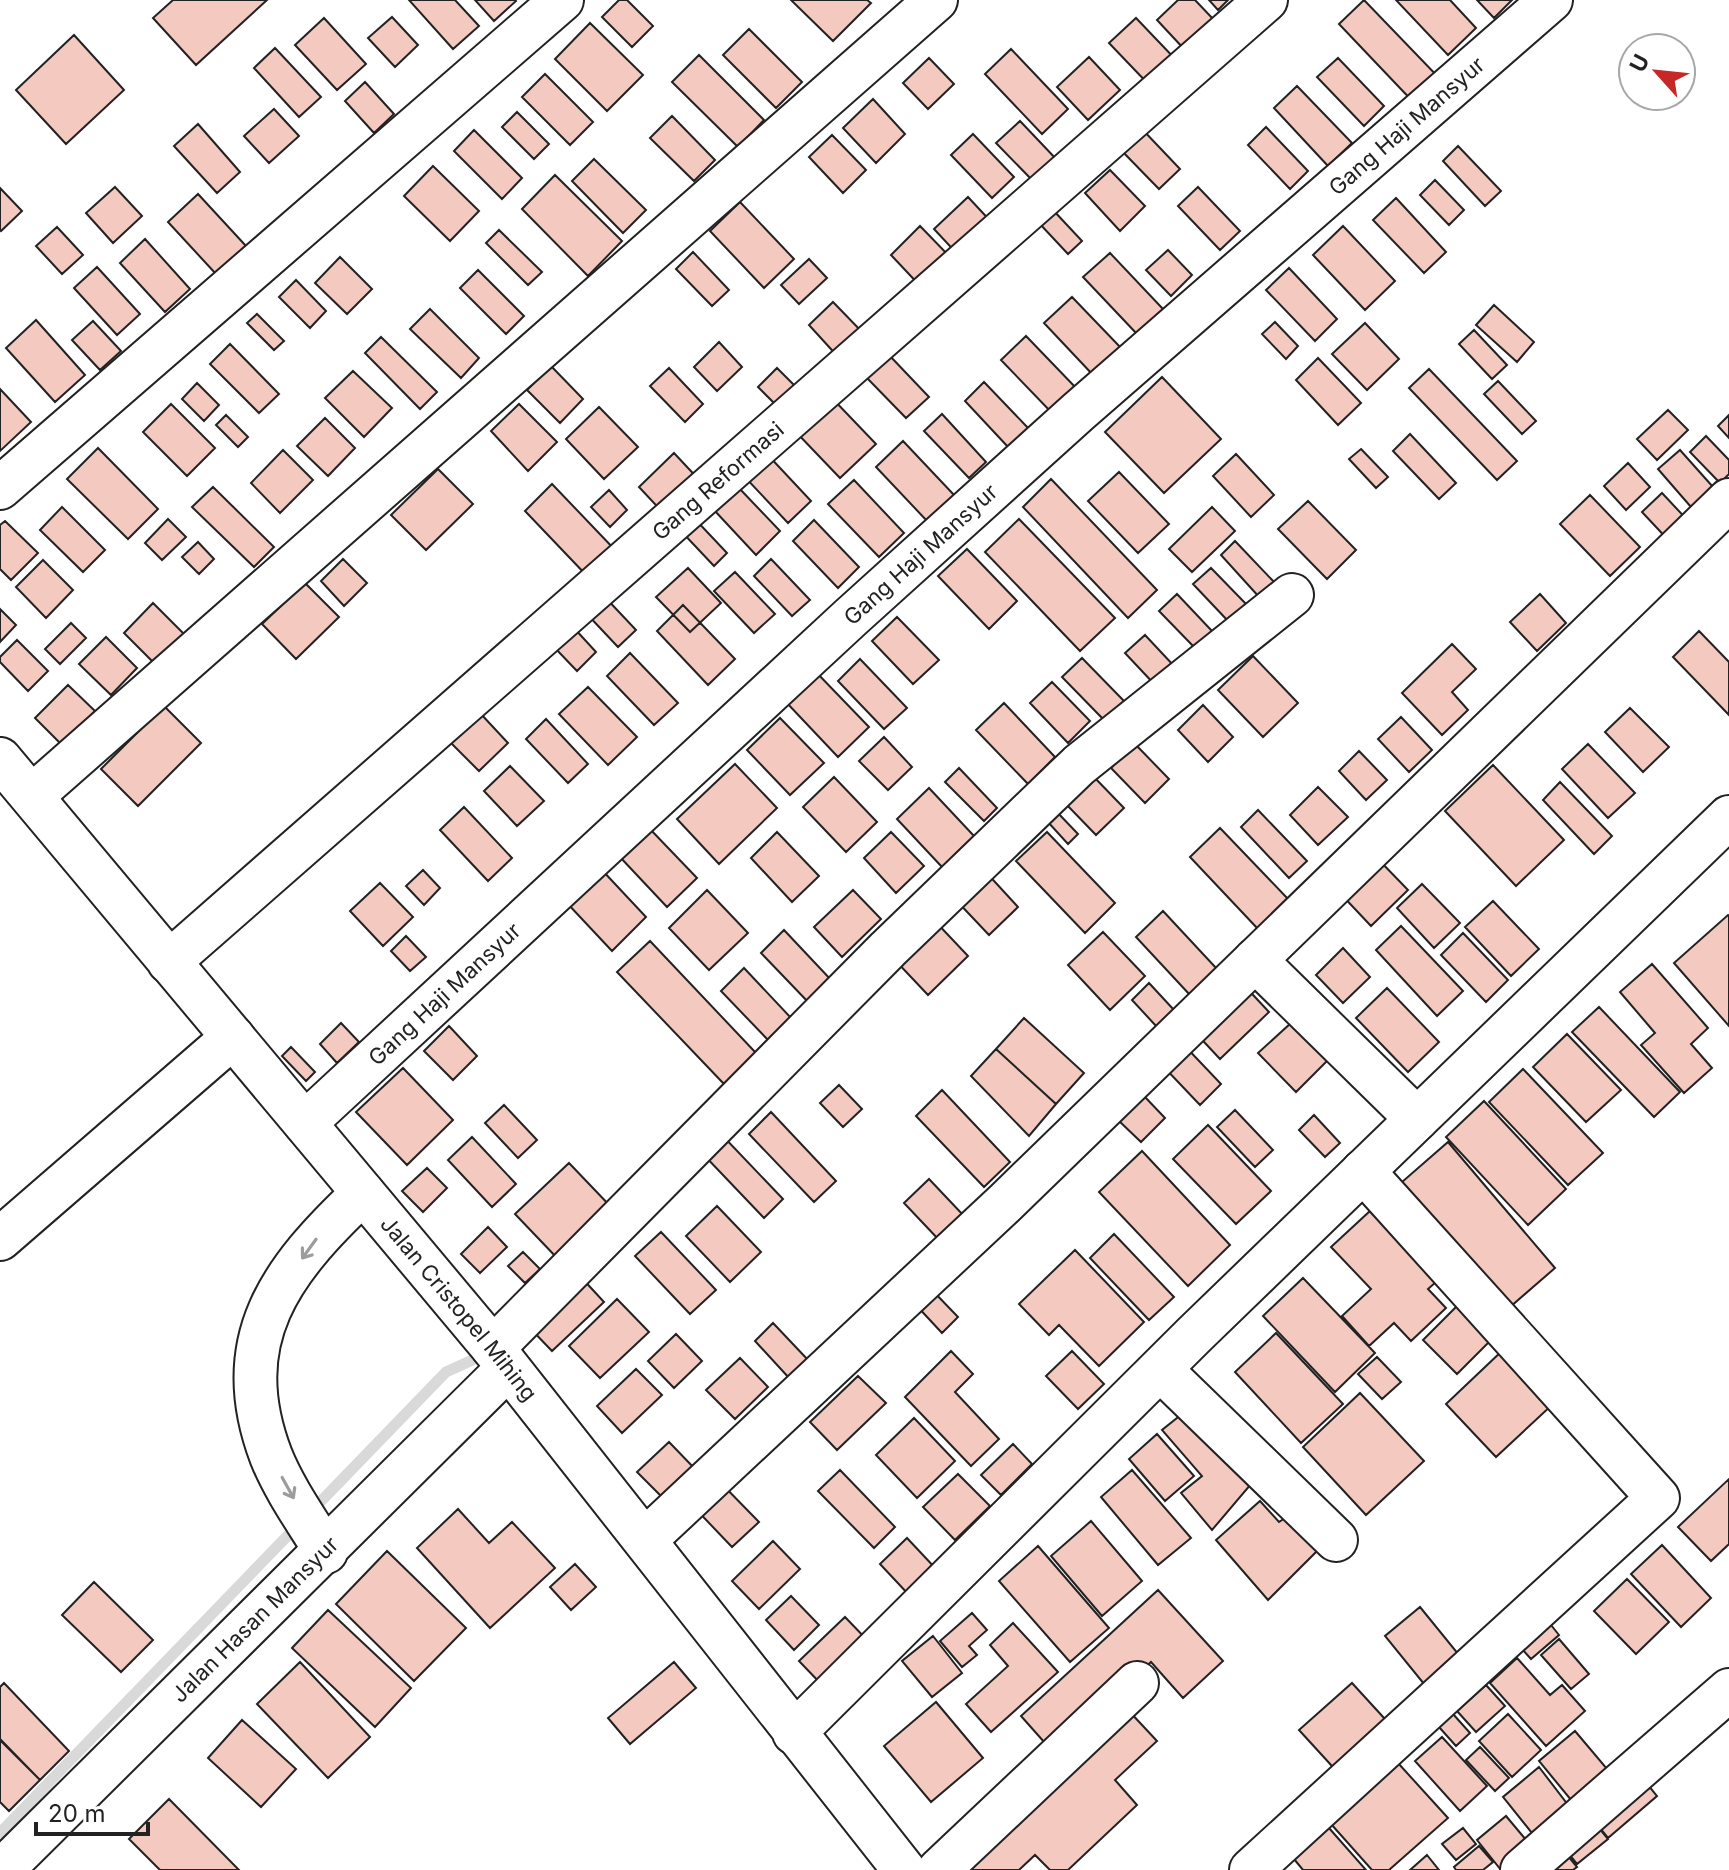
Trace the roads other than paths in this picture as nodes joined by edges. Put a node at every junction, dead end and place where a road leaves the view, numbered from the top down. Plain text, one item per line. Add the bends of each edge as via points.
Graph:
1 (562, 0) edge
2 (936, 0) edge
3 (1266, 0) edge
4 (1551, 0) edge
5 (0, 488) edge
6 (1729, 500) edge
7 (1292, 595) dead end
8 (0, 759) edge
9 (32, 796) junction
10 (1729, 817) edge
11 (1255, 960) junction
12 (169, 962) junction
13 (233, 1037) junction
14 (1417, 1119) junction
15 (305, 1123) junction
16 (1363, 1171) junction
17 (363, 1193) junction
18 (0, 1239) edge
19 (501, 1358) junction
20 (1161, 1370) junction
21 (645, 1540) junction
22 (1336, 1540) dead end
23 (326, 1552) junction
24 (1137, 1683) dead end
25 (1729, 1690) edge
26 (794, 1733) junction
27 (2, 1870) edge
28 (904, 1870) edge
29 (939, 1870) edge
30 (1251, 1870) edge
31 (1522, 1870) edge

1 - 5 street
2 - 9 street
3 - 12 street, Gang Reformasi
4 - 15 street, Gang Haji Mansyur via 872,597
6 - 11 street
7 - 19 street, Jalan Hasan Mansyur via 1079,765 888,949
8 - 9 street, Jalan Cristopel Mihing
9 - 12 street, Jalan Cristopel Mihing
10 - 14 street
11 - 14 street
11 - 21 street
12 - 13 street, Jalan Cristopel Mihing
13 - 15 street, Jalan Cristopel Mihing
13 - 18 street
14 - 16 street
15 - 17 street, Jalan Cristopel Mihing
16 - 20 street
16 - 30 street via 1658,1498
17 - 19 street, Jalan Cristopel Mihing
17 -> 23 street via 322,1232 270,1303 255,1353 255,1403 272,1459
19 - 21 street, Jalan Cristopel Mihing
19 - 23 street, Jalan Hasan Mansyur
20 - 22 street
20 - 26 street
21 - 26 street, Jalan Cristopel Mihing
23 - 27 street, Jalan Hasan Mansyur
24 - 29 street
25 - 31 street
26 - 28 street, Jalan Cristopel Mihing

